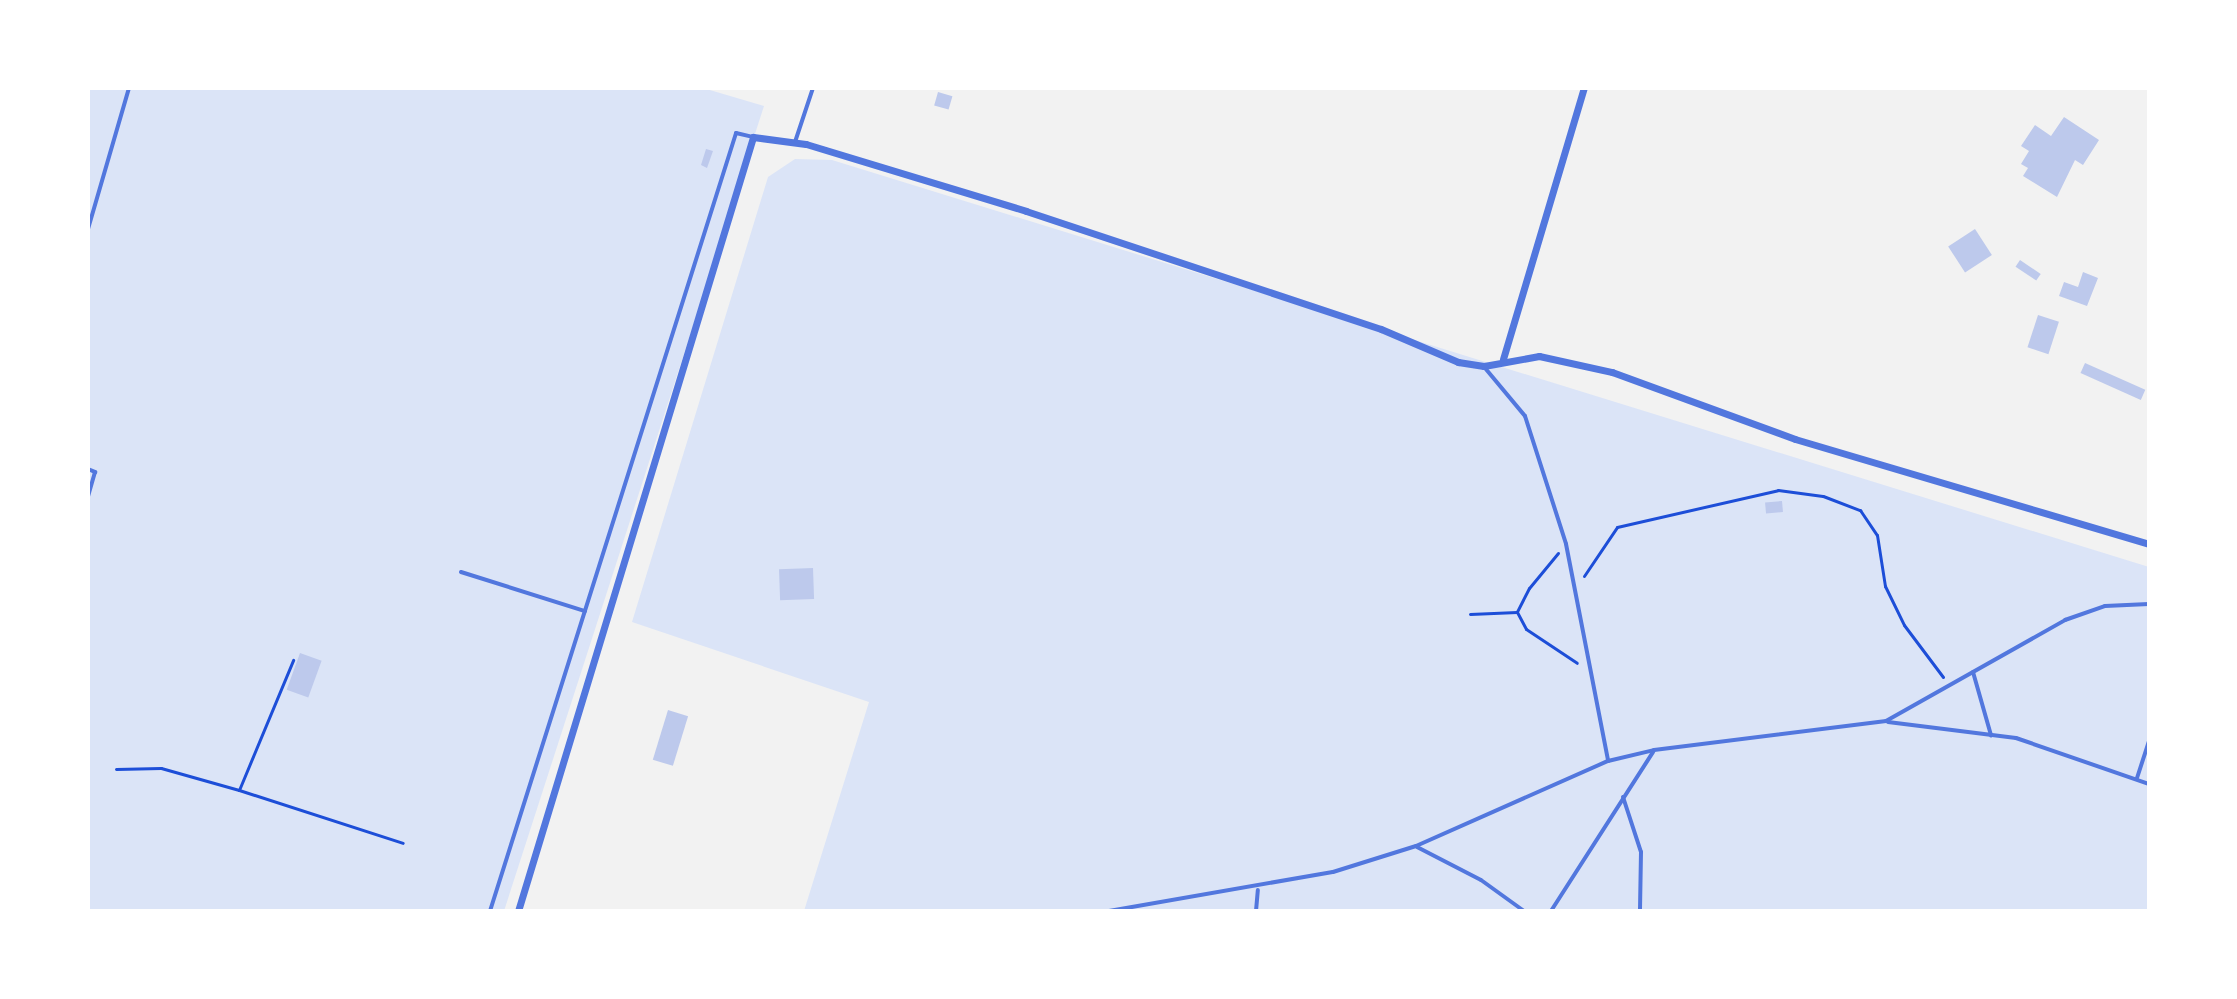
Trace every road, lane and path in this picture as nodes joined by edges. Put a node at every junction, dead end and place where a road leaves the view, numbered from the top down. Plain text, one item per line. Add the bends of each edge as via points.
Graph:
1 (129, 88) edge
2 (813, 88) edge
3 (1584, 88) edge
4 (753, 137) junction
5 (795, 142) junction
6 (88, 229) edge
7 (1503, 359) junction
8 (1484, 366) junction
9 (88, 469) edge
10 (88, 496) edge
11 (1566, 544) junction
12 (2149, 544) edge
13 (461, 572) dead end
14 (1576, 590) junction
15 (2149, 604) edge
16 (585, 611) junction
17 (1517, 612) junction
18 (1470, 614) dead end
19 (293, 660) dead end
20 (1973, 671) junction
21 (1592, 674) junction
22 (1949, 685) junction
23 (1886, 721) junction
24 (1991, 735) junction
25 (2149, 742) edge
26 (1654, 750) junction
27 (1608, 761) junction
28 (116, 769) dead end
29 (2136, 779) junction
30 (2149, 784) edge
31 (239, 790) junction
32 (1623, 796) junction
33 (403, 843) dead end
34 (1416, 846) junction
35 (1258, 889) junction
36 (490, 911) edge
37 (518, 911) edge
38 (1109, 911) edge
39 (1256, 911) edge
40 (1524, 911) edge
41 (1551, 911) edge
42 (1640, 911) edge

1 - 6 lane
2 - 5 lane
3 - 7 street
4 - 5 street
4 - 16 lane via 736,133
4 - 37 street
5 - 8 street via 1367,324 1458,362
7 - 8 street
7 - 12 street via 1539,356 1612,372 1810,443
8 - 11 lane via 1525,416
9 - 10 lane via 95,472
11 - 14 lane
11 - 17 path via 1529,588
13 - 16 lane
14 - 21 lane
14 - 22 path via 1617,527 1778,490 1823,496 1860,510 1877,535 1885,586 1904,625
15 - 20 lane via 2105,606 2065,620
16 - 36 lane
17 - 18 path
17 - 21 path via 1526,629
19 - 31 path
20 - 22 lane
20 - 24 lane
21 - 27 lane
22 - 23 lane
23 - 24 lane
23 - 26 lane
24 - 29 lane via 2016,738
25 - 29 lane
26 - 27 lane
26 - 32 lane
27 - 34 lane
28 - 31 path via 161,768
29 - 30 lane
31 - 33 path
32 - 41 lane
32 - 42 lane via 1641,852
34 - 35 lane
34 - 40 lane via 1481,880
35 - 38 lane
35 - 39 lane

